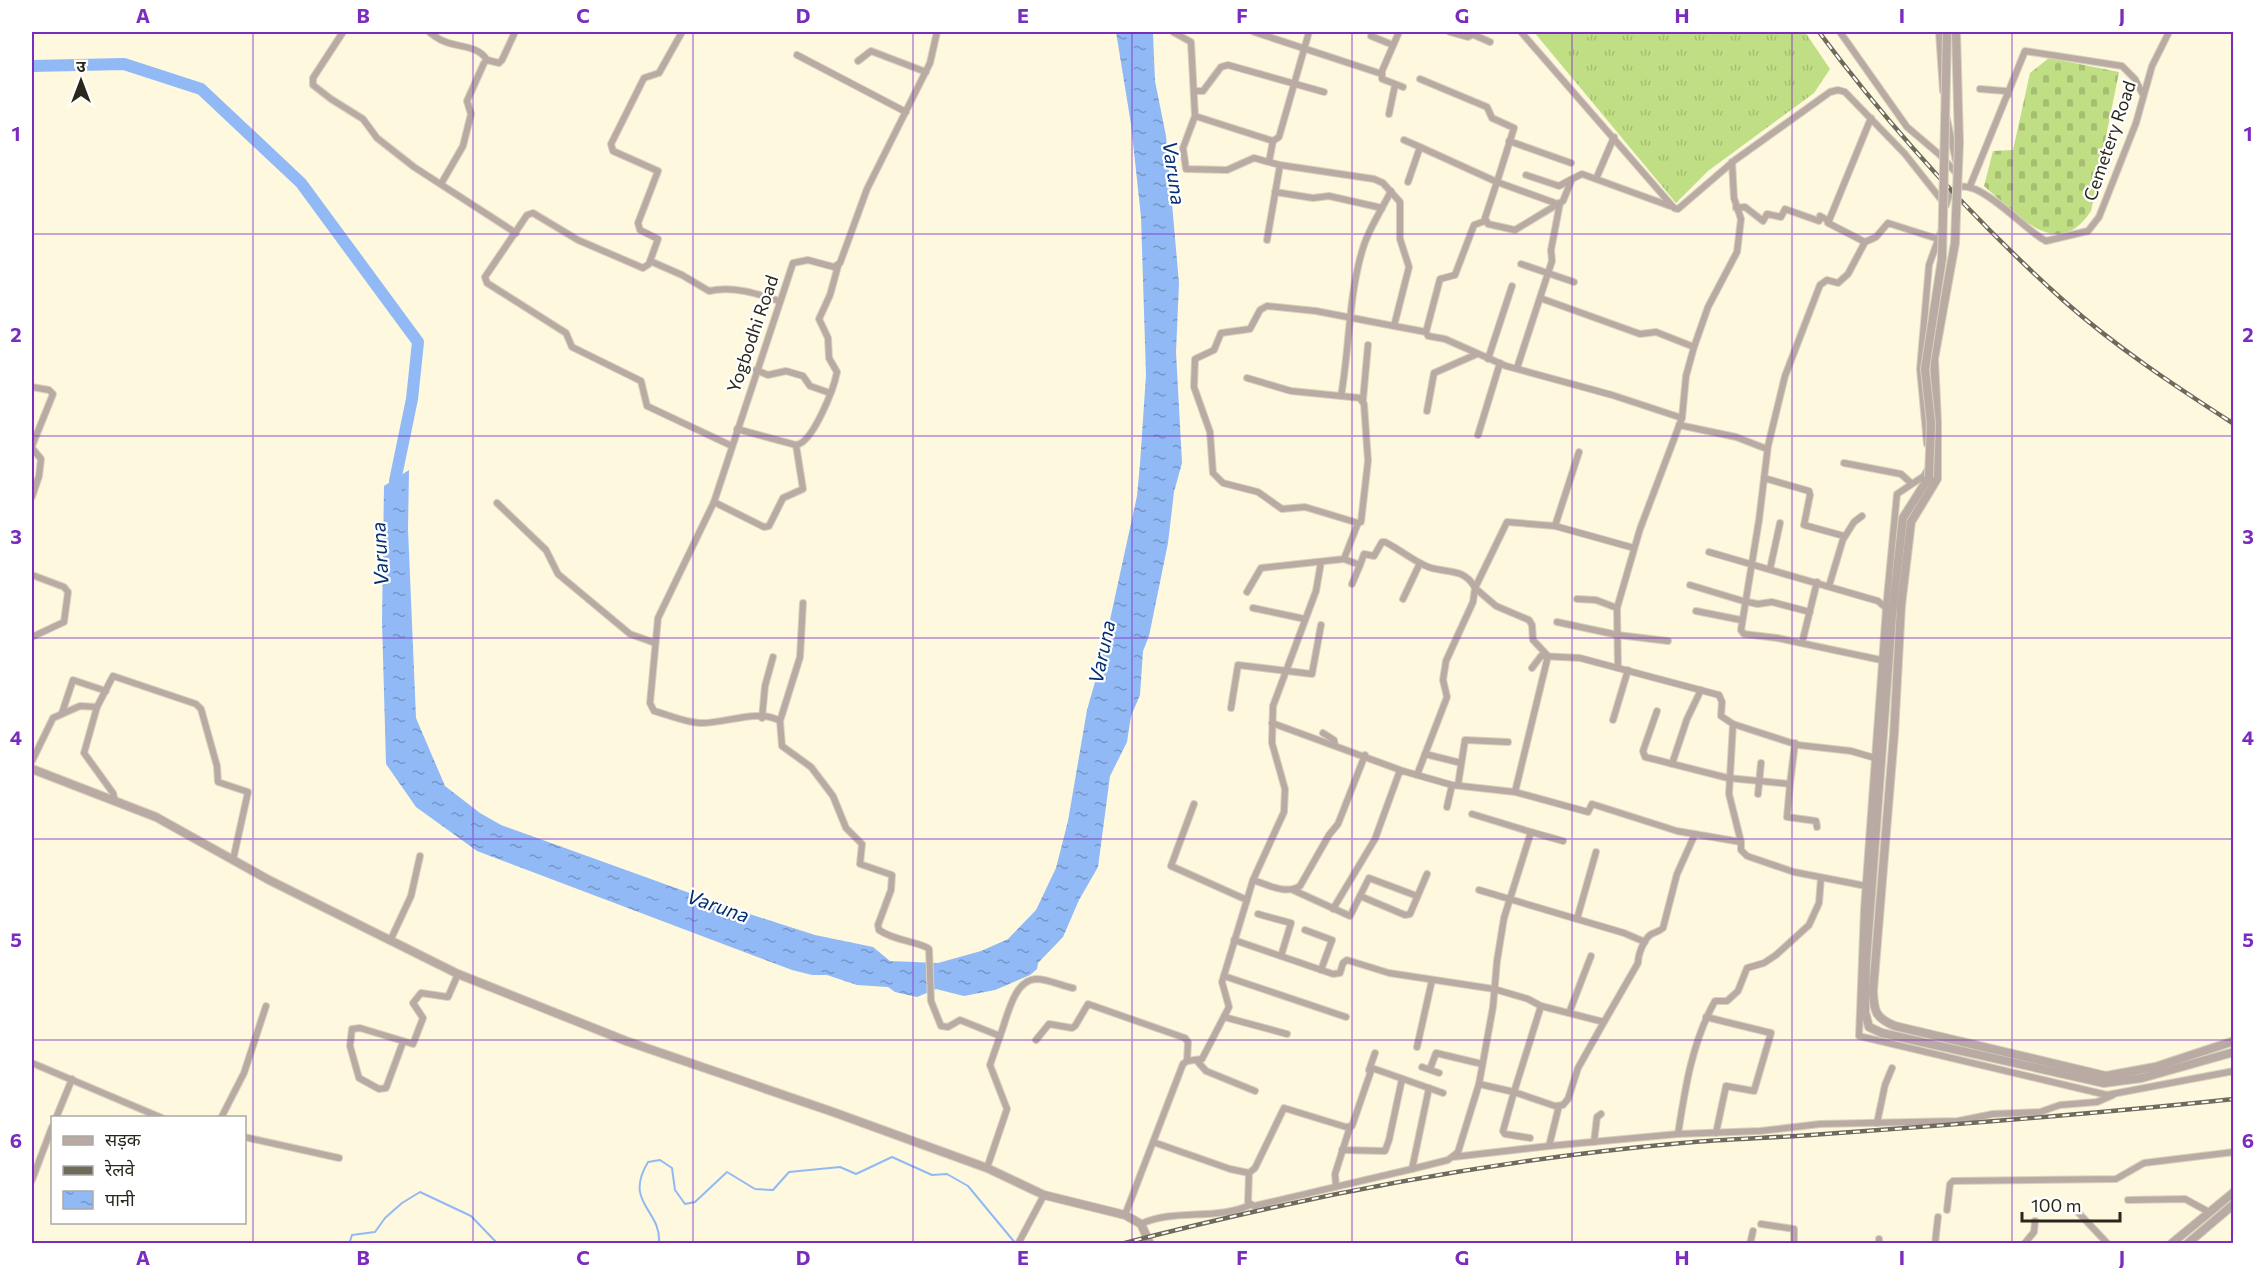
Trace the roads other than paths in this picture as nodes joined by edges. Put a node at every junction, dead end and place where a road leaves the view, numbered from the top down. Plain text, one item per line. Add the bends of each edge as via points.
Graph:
1 (343, 32) edge
2 (429, 32) edge
3 (515, 32) edge
4 (682, 32) edge
5 (937, 32) edge
6 (1173, 32) edge
7 (1254, 32) edge
8 (1309, 32) edge
9 (1399, 32) edge
10 (1450, 32) edge
11 (1521, 32) edge
12 (1840, 32) edge
13 (1940, 32) edge
14 (1947, 32) edge
15 (1956, 32) edge
16 (2169, 32) edge
17 (1475, 33) edge
18 (1371, 36) dead end
19 (1490, 42) dead end
20 (1393, 45) junction
21 (1304, 48) junction
22 (796, 55) dead end
23 (487, 60) junction
24 (858, 62) dead end
25 (926, 72) junction
26 (1382, 74) junction
27 (1420, 79) dead end
28 (1294, 83) junction
29 (1980, 89) dead end
30 (1194, 91) junction
31 (1324, 92) dead end
32 (2142, 93) junction
33 (2008, 95) junction
34 (906, 112) junction
35 (1389, 114) dead end
36 (1195, 116) junction
37 (1871, 118) junction
38 (1614, 137) junction
39 (1404, 140) dead end
40 (1273, 141) junction
41 (1509, 141) junction
42 (1420, 147) junction
43 (1269, 162) junction
44 (1732, 162) junction
45 (1571, 163) dead end
46 (1280, 165) junction
47 (1526, 174) dead end
48 (1958, 175) junction
49 (1572, 179) junction
50 (1596, 179) junction
51 (1408, 182) dead end
52 (1497, 182) junction
53 (441, 184) junction
54 (1961, 186) junction
55 (1970, 186) junction
56 (1391, 191) junction
57 (1275, 192) junction
58 (1559, 204) junction
59 (1946, 205) dead end
60 (1671, 206) junction
61 (1382, 208) junction
62 (1736, 208) junction
63 (1828, 220) junction
64 (1485, 221) junction
65 (516, 233) junction
66 (1938, 239) junction
67 (1267, 240) dead end
68 (1865, 242) junction
69 (650, 261) junction
70 (1521, 264) dead end
71 (838, 266) junction
72 (1548, 273) junction
73 (1574, 282) dead end
74 (1512, 286) dead end
75 (1540, 298) junction
76 (779, 302) junction
77 (1349, 317) junction
78 (1394, 326) junction
79 (1426, 332) junction
80 (1368, 345) dead end
81 (1694, 347) junction
82 (1477, 354) junction
83 (1488, 359) junction
84 (1500, 363) junction
85 (1517, 368) junction
86 (756, 370) junction
87 (1246, 378) dead end
88 (32, 387) edge
89 (830, 393) junction
90 (1341, 396) junction
91 (1363, 400) junction
92 (1427, 411) dead end
93 (1680, 422) junction
94 (737, 429) junction
95 (1478, 435) dead end
96 (796, 445) junction
97 (732, 446) junction
98 (32, 447) edge
99 (1767, 449) junction
100 (1580, 452) dead end
101 (1844, 463) dead end
102 (1764, 478) junction
103 (1933, 478) junction
104 (1911, 483) junction
105 (32, 497) edge
106 (714, 502) junction
107 (497, 503) dead end
108 (1916, 504) junction
109 (1862, 516) dead end
110 (1358, 523) junction
111 (1780, 523) dead end
112 (1555, 526) junction
113 (1844, 538) junction
114 (1634, 548) junction
115 (1709, 552) dead end
116 (1344, 559) junction
117 (1321, 562) junction
118 (1420, 562) junction
119 (1750, 564) junction
120 (1360, 565) junction
121 (1770, 569) junction
122 (32, 576) edge
123 (1817, 582) junction
124 (1352, 584) dead end
125 (1690, 585) dead end
126 (1828, 586) junction
127 (1475, 588) junction
128 (1247, 592) dead end
129 (1402, 599) dead end
130 (1577, 599) dead end
131 (1743, 601) junction
132 (803, 603) dead end
133 (1253, 608) dead end
134 (1617, 608) junction
135 (1886, 608) junction
136 (1695, 611) dead end
137 (1810, 612) junction
138 (1305, 619) junction
139 (1741, 620) junction
140 (1557, 622) dead end
141 (1321, 625) dead end
142 (1618, 635) junction
143 (32, 637) edge
144 (1668, 640) dead end
145 (655, 643) junction
146 (1802, 643) junction
147 (1548, 656) junction
148 (773, 657) dead end
149 (1881, 660) junction
150 (1532, 668) dead end
151 (1618, 668) junction
152 (1286, 669) junction
153 (1628, 670) junction
154 (1701, 690) junction
155 (105, 691) junction
156 (97, 707) junction
157 (1231, 708) dead end
158 (1657, 711) dead end
159 (62, 713) junction
160 (762, 718) junction
161 (1613, 720) dead end
162 (780, 721) junction
163 (1272, 723) junction
164 (1734, 724) junction
165 (1323, 733) dead end
166 (1508, 742) dead end
167 (1795, 744) junction
168 (1335, 745) junction
169 (1425, 754) junction
170 (1365, 755) junction
171 (1875, 758) junction
172 (32, 760) edge
173 (1461, 763) junction
174 (1672, 764) junction
175 (1761, 764) dead end
176 (32, 769) edge
177 (1403, 771) junction
178 (1417, 775) junction
179 (1728, 778) junction
180 (1760, 782) junction
181 (1790, 783) junction
182 (1455, 785) junction
183 (1515, 792) junction
184 (1758, 794) dead end
185 (115, 801) junction
186 (1194, 804) dead end
187 (1447, 807) dead end
188 (1472, 814) dead end
189 (1817, 827) dead end
190 (1531, 832) junction
191 (1695, 834) junction
192 (1563, 841) dead end
193 (1741, 842) junction
194 (1596, 852) dead end
195 (420, 856) dead end
196 (233, 860) junction
197 (1427, 874) dead end
198 (1821, 878) junction
199 (1253, 880) junction
200 (1866, 886) junction
201 (1293, 890) junction
202 (1479, 891) dead end
203 (1360, 896) junction
204 (1417, 896) junction
205 (1246, 900) junction
206 (1510, 900) junction
207 (1332, 909) junction
208 (1258, 914) dead end
209 (1577, 919) junction
210 (1305, 930) dead end
211 (1234, 940) junction
212 (390, 941) junction
213 (1645, 942) junction
214 (1281, 956) junction
215 (1591, 956) dead end
216 (1321, 970) junction
217 (458, 974) junction
218 (1224, 976) junction
219 (1432, 980) junction
220 (1073, 988) dead end
221 (1494, 989) junction
222 (266, 1006) dead end
223 (1541, 1006) junction
224 (1569, 1013) junction
225 (1224, 1017) junction
226 (1346, 1017) dead end
227 (1706, 1017) junction
228 (1604, 1022) junction
229 (1287, 1034) dead end
230 (1000, 1036) junction
231 (1036, 1040) dead end
232 (2234, 1041) edge
233 (403, 1042) junction
234 (1417, 1047) dead end
235 (2234, 1052) edge
236 (1375, 1053) dead end
237 (1187, 1061) junction
238 (1198, 1062) junction
239 (32, 1063) edge
240 (1482, 1064) junction
241 (1422, 1066) dead end
242 (1892, 1068) dead end
243 (1369, 1070) junction
244 (1430, 1070) junction
245 (2234, 1071) edge
246 (1439, 1073) dead end
247 (2146, 1073) junction
248 (72, 1079) junction
249 (1402, 1079) junction
250 (1479, 1084) junction
251 (1429, 1088) junction
252 (1255, 1091) dead end
253 (1514, 1092) junction
254 (1443, 1093) dead end
255 (2113, 1095) junction
256 (1559, 1106) junction
257 (1601, 1114) dead end
258 (57, 1116) edge
259 (157, 1116) edge
260 (222, 1116) edge
261 (1877, 1123) junction
262 (1350, 1126) junction
263 (51, 1130) edge
264 (1716, 1133) junction
265 (1678, 1134) junction
266 (246, 1137) edge
267 (1530, 1138) dead end
268 (1153, 1142) junction
269 (1594, 1142) junction
270 (1549, 1146) junction
271 (1342, 1150) junction
272 (2234, 1152) edge
273 (1453, 1157) junction
274 (339, 1158) dead end
275 (987, 1168) junction
276 (1412, 1169) junction
277 (1250, 1173) junction
278 (32, 1180) edge
279 (1336, 1186) junction
280 (2234, 1192) edge
281 (1044, 1195) junction
282 (2128, 1200) dead end
283 (2234, 1204) edge
284 (1250, 1205) junction
285 (2072, 1206) dead end
286 (1947, 1210) dead end
287 (2209, 1212) junction
288 (1125, 1215) junction
289 (1938, 1217) dead end
290 (2035, 1221) dead end
291 (1141, 1224) junction
292 (1761, 1224) dead end
293 (1753, 1231) dead end
294 (1018, 1242) edge
295 (1150, 1244) edge
296 (1750, 1244) edge
297 (1794, 1244) edge
298 (1935, 1244) edge
299 (2024, 1244) edge
300 (2108, 1244) edge
301 (2172, 1244) edge
302 (2187, 1244) edge

1 - 53 street via 313,78 313,85 363,119 376,138
2 - 23 street
3 - 23 street via 499,63
4 - 69 street via 659,73 644,78 611,144 613,151 658,171 638,226 658,239
5 - 25 street
6 - 30 street via 1191,42
7 - 21 street
8 - 21 street
9 - 20 street
10 - 17 street via 1465,37
11 - 38 street
12 - 48 street via 1907,128
13 - 48 street via 1944,105
14 - 103 street, bridge via 1942,260 1925,369
15 - 103 street, bridge via 1959,144 1955,243 1934,359 1937,421
16 - 32 street, Cemetery Road
17 - 19 street
18 - 20 street
20 - 26 street
21 - 26 street
21 - 28 street
22 - 34 street
23 - 53 street via 467,101 471,114 463,146
24 - 25 street via 871,51
25 - 34 street
26 - 35 street via 1382,79 1399,86
27 - 41 street via 1487,107 1492,118 1514,128
28 - 30 street via 1228,65 1221,67 1206,89
28 - 31 street
28 - 40 street via 1279,137
29 - 33 street via 2005,91
30 - 36 street
32 - 33 street via 2122,66 2025,51
32 - 55 street, Cemetery Road via 2136,123 2103,207 2088,231 2046,242 1986,194
33 - 55 street
34 - 71 street via 867,189
36 - 40 street
36 - 43 street via 1183,148 1186,169 1227,170 1250,158
37 - 44 street via 1845,92 1834,90
37 - 63 street
37 - 66 street via 1944,201
38 - 50 street
38 - 60 street
39 - 42 street
40 - 43 street
41 - 45 street
41 - 52 street
42 - 51 street
42 - 52 street
43 - 46 street
44 - 60 street via 1678,209
44 - 62 street
46 - 56 street via 1374,179
46 - 57 street
47 - 49 street via 1559,186
48 - 54 street
49 - 50 street via 1582,174
49 - 58 street
50 - 60 street
52 - 58 street
52 - 64 street
53 - 65 street
54 - 55 street
54 - 59 street via 1949,194
56 - 61 street
56 - 78 street via 1400,202 1400,239 1408,267
57 - 61 street via 1313,198 1329,196
57 - 67 street
58 - 64 street via 1511,231
58 - 72 street
61 - 77 street via 1364,243
62 - 63 street via 1745,207 1763,221 1767,214 1781,217 1785,209 1819,221 1820,216
62 - 81 street via 1741,219 1737,252 1708,307
63 - 68 street
64 - 79 street via 1474,225 1455,274 1440,279
65 - 69 street via 533,213 578,240 644,268
65 - 97 street via 486,274 487,283 566,333 572,347 640,381 647,406
66 - 68 street via 1888,223 1876,237
66 - 104 street via 1929,265 1919,376 1929,464 1924,476
68 - 99 street via 1848,274 1838,283 1827,280 1820,285 1785,376
69 - 76 street via 709,291 749,291
70 - 72 street
71 - 76 street, Yogbodhi Road via 808,260 793,263
71 - 89 street via 819,320 828,338 829,358 837,368
72 - 73 street
72 - 75 street
74 - 83 street
75 - 81 street via 1640,334 1656,332
75 - 85 street
76 - 86 street, Yogbodhi Road
77 - 78 street
77 - 90 street
77 - 110 street via 1264,307 1250,329 1221,333 1215,350 1195,359 1194,387 1209,428 1212,470 1219,481 1258,492 1282,509 1305,507
78 - 79 street
79 - 82 street
80 - 91 street
81 - 93 street
82 - 83 street
82 - 92 street via 1434,373
83 - 84 street
84 - 85 street
84 - 95 street
85 - 93 street
86 - 89 street via 768,375 786,371 803,376 810,386
86 - 94 street, Yogbodhi Road
87 - 90 street via 1291,391
88 - 98 street via 53,394
89 - 96 street via 807,439
90 - 91 street
91 - 110 street via 1368,461 1363,519
93 - 99 street
93 - 114 street
94 - 96 street
94 - 97 street, Yogbodhi Road
96 - 106 street via 802,489 783,498 769,526
97 - 106 street, Yogbodhi Road
98 - 105 street via 41,459
99 - 102 street
100 - 112 street
101 - 104 street via 1901,474
102 - 113 street via 1809,491 1804,525
102 - 119 street
103 - 108 street
104 - 135 street via 1897,494
106 - 145 street, Yogbodhi Road via 658,618
107 - 145 street via 546,550 558,574 630,634
108 - 247 street via 1901,606 1874,1013 1895,1026 2096,1075
108 - 247 street via 1903,518 1892,615 1866,962 1867,1022 1882,1033 2092,1082 2114,1083
109 - 113 street
110 - 116 street
111 - 121 street
112 - 114 street
112 - 127 street via 1507,522
113 - 126 street
114 - 134 street
115 - 119 street
116 - 117 street
116 - 120 street
117 - 128 street via 1261,568
117 - 138 street via 1316,591
118 - 120 street via 1384,542 1376,555 1364,554
118 - 127 street via 1460,573
118 - 129 street
119 - 121 street
119 - 131 street
120 - 124 street
121 - 123 street
122 - 143 street via 68,592 64,622
123 - 126 street
123 - 137 street
125 - 131 street
126 - 135 street via 1878,601
127 - 147 street via 1496,606 1529,620 1533,640
127 - 169 street via 1473,602 1447,657 1443,680 1447,697
130 - 134 street via 1596,600
131 - 137 street via 1772,602
131 - 139 street
132 - 162 street via 800,657
133 - 138 street
134 - 142 street
135 - 149 street
136 - 139 street
137 - 146 street
138 - 152 street
139 - 146 street via 1744,634
140 - 142 street
141 - 152 street via 1313,672 1309,675
142 - 144 street
142 - 151 street
145 - 160 street, Yogbodhi Road via 650,703 654,711 698,723
146 - 149 street
147 - 150 street via 1538,658
147 - 151 street via 1580,658
147 - 183 street
148 - 160 street
149 - 171 street
151 - 153 street
152 - 157 street via 1238,665
152 - 163 street via 1275,699
153 - 154 street
153 - 161 street
154 - 164 street via 1719,695 1721,716
154 - 174 street
155 - 156 street
155 - 159 street via 73,680
155 - 196 street via 110,679 116,676 199,706 218,782 248,792
156 - 159 street via 84,705
156 - 185 street via 84,753
158 - 174 street via 1643,755
159 - 172 street via 52,718
160 - 162 street
162 - 230 street via 782,746 811,767 833,796 846,828 862,844 860,864 892,875 879,930 929,949 930,995 944,1028 960,1020
163 - 168 street
163 - 199 street via 1272,743 1285,789 1284,812
164 - 167 street
164 - 179 street
165 - 168 street
166 - 173 street via 1465,740
167 - 171 street
167 - 181 street
168 - 170 street
169 - 173 street
169 - 178 street
170 - 177 street
170 - 201 street via 1338,824 1300,886
171 - 200 street
173 - 182 street
174 - 179 street
175 - 180 street
176 - 185 street
177 - 178 street
177 - 207 street via 1375,838
178 - 182 street
179 - 180 street
179 - 193 street
180 - 181 street
180 - 184 street
181 - 189 street via 1787,817 1816,821
182 - 183 street
182 - 187 street
183 - 191 street via 1588,812 1592,804
185 - 196 street via 161,820
186 - 205 street via 1170,866
188 - 190 street
190 - 192 street
190 - 206 street
191 - 193 street
191 - 213 street via 1677,874 1663,928
193 - 198 street via 1742,852 1750,857
194 - 209 street
195 - 212 street via 411,896
196 - 212 street
197 - 204 street
198 - 200 street
198 - 227 street via 1819,903 1809,925 1776,955 1747,968 1738,992 1727,1001 1715,1001
199 - 201 street
199 - 205 street
200 - 255 street via 1859,1036
201 - 207 street
202 - 206 street
203 - 204 street via 1370,878
203 - 204 street via 1407,915
203 - 207 street via 1351,916
205 - 211 street
206 - 209 street
206 - 221 street
208 - 214 street via 1291,923
209 - 213 street
210 - 216 street via 1332,940
211 - 214 street
211 - 218 street
212 - 217 street
213 - 228 street via 1638,963
214 - 216 street
215 - 224 street
216 - 219 street via 1338,975 1347,960
217 - 233 street via 448,997 417,995 413,1003 423,1018 416,1041
217 - 275 street via 626,1041
218 - 225 street via 1222,987 1229,1002
218 - 226 street
219 - 221 street
219 - 234 street
220 - 230 street via 1035,979 1025,983
221 - 223 street
221 - 240 street
222 - 260 street via 244,1073
223 - 224 street
223 - 253 street
224 - 228 street
225 - 229 street
225 - 238 street
227 - 264 street via 1771,1033 1754,1091 1726,1086
227 - 265 street via 1686,1082
228 - 256 street via 1578,1068 1568,1099
230 - 275 street via 990,1065 1006,1104 1007,1117
231 - 237 street via 1049,1024 1075,1026 1088,1004 1185,1038
232 - 247 street
233 - 233 street via 386,1088 379,1089 359,1078 350,1046 352,1029
235 - 247 street
236 - 243 street
237 - 238 street
237 - 268 street
238 - 252 street via 1206,1071
239 - 248 street
240 - 244 street via 1436,1053
240 - 250 street
241 - 244 street
242 - 261 street
243 - 249 street via 1374,1068
243 - 262 street
244 - 246 street
245 - 255 street
248 - 258 street
248 - 259 street
249 - 251 street
249 - 271 street via 1384,1151
250 - 253 street
250 - 273 street via 1460,1148
251 - 254 street
251 - 276 street
253 - 256 street
253 - 267 street via 1503,1131
255 - 261 street via 2102,1101 2060,1105 2033,1113 1993,1114 1958,1121
256 - 270 street
257 - 269 street via 1597,1117
261 - 264 street
262 - 271 street
262 - 277 street via 1284,1108
263 - 278 street
264 - 265 street
265 - 269 street
266 - 274 street
268 - 277 street
268 - 288 street
269 - 270 street
270 - 273 street
271 - 279 street
272 - 286 street via 2144,1163 2116,1179 1953,1181
273 - 276 street
275 - 281 street
276 - 279 street
277 - 284 street
279 - 284 street
280 - 287 street
281 - 288 street
281 - 294 street
282 - 287 street via 2185,1199
283 - 302 street
284 - 291 street via 1229,1213 1155,1217
285 - 300 street
287 - 301 street
288 - 291 street
289 - 298 street
290 - 299 street via 2034,1232
291 - 295 street
292 - 297 street via 1794,1229
293 - 296 street

